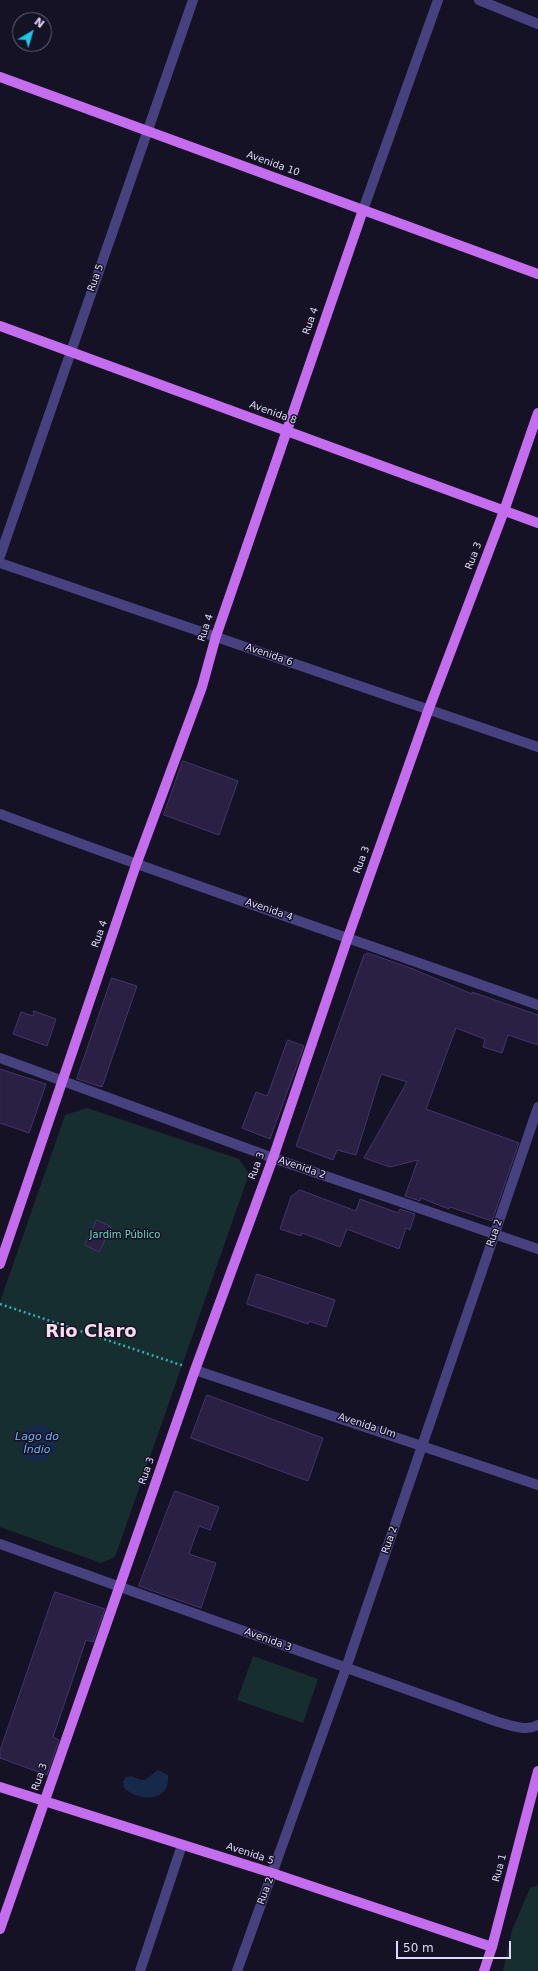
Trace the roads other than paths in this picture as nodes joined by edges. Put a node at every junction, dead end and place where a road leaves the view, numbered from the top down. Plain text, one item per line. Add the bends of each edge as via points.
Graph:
1 (193, 0) edge
2 (438, 0) edge
3 (479, 0) edge
4 (538, 24) edge
5 (0, 77) edge
6 (148, 131) junction
7 (363, 210) junction
8 (538, 274) edge
9 (0, 326) edge
10 (70, 352) junction
11 (538, 413) edge
12 (286, 431) junction
13 (504, 511) junction
14 (538, 523) edge
15 (0, 556) edge
16 (0, 564) edge
17 (216, 636) junction
18 (428, 711) junction
19 (538, 748) edge
20 (0, 814) edge
21 (136, 865) junction
22 (348, 937) junction
23 (538, 1005) edge
24 (0, 1058) edge
25 (61, 1081) junction
26 (538, 1107) edge
27 (273, 1158) junction
28 (495, 1232) junction
29 (538, 1248) edge
30 (0, 1264) edge
31 (195, 1370) junction
32 (423, 1445) junction
33 (538, 1485) edge
34 (0, 1544) edge
35 (120, 1585) junction
36 (346, 1668) junction
37 (538, 1725) edge
38 (538, 1771) edge
39 (0, 1787) edge
40 (45, 1801) junction
41 (182, 1845) junction
42 (272, 1874) junction
43 (0, 1929) edge
44 (492, 1947) junction
45 (140, 1971) edge
46 (237, 1971) edge
47 (484, 1971) edge

1 - 6 street, Rua 5
2 - 7 street, Rua 4
3 - 4 street
5 - 6 main road, Avenida 10
6 - 7 main road, Avenida 10
6 - 10 street, Rua 5
7 - 8 main road, Avenida 10
7 - 12 main road, Rua 4
9 - 10 main road, Avenida 8
10 - 12 main road, Avenida 8
10 - 15 street, Rua 5
11 - 13 main road, Rua 3
12 - 13 main road, Avenida 8
12 - 17 main road, Rua 4
13 - 14 main road, Avenida 8
13 - 18 main road, Rua 3
16 - 17 street, Avenida 6
17 - 18 street, Avenida 6
17 - 21 main road, Rua 4 via 202,687
18 - 19 street, Avenida 6
18 - 22 main road, Rua 3
20 - 21 street, Avenida 4
21 - 22 street, Avenida 4
21 - 25 main road, Rua 4
22 - 23 street, Avenida 4
22 - 27 main road, Rua 3
24 - 25 street, Avenida 2
25 - 27 street, Avenida 2
25 - 30 main road, Rua 4
26 - 28 street, Rua 2
27 - 28 street, Avenida 2
27 - 31 main road, Rua 3
28 - 29 street, Avenida 2
28 - 32 street, Rua 2
31 - 32 street, Avenida Um
31 - 35 main road, Rua 3
32 - 33 street, Avenida Um
32 - 36 street, Rua 2
34 - 35 street, Avenida 3
35 - 36 street, Avenida 3
35 - 40 main road, Rua 3
36 - 37 street, Avenida 3 via 516,1727
36 - 42 street, Rua 2
38 - 44 main road, Rua 1
39 - 40 main road, Avenida 5
40 - 41 main road, Avenida 5
40 - 43 main road, Rua 3
41 - 42 main road, Avenida 5
41 - 45 street
42 - 44 main road, Avenida 5
42 - 46 street, Rua 2
44 - 47 main road, Rua 1

